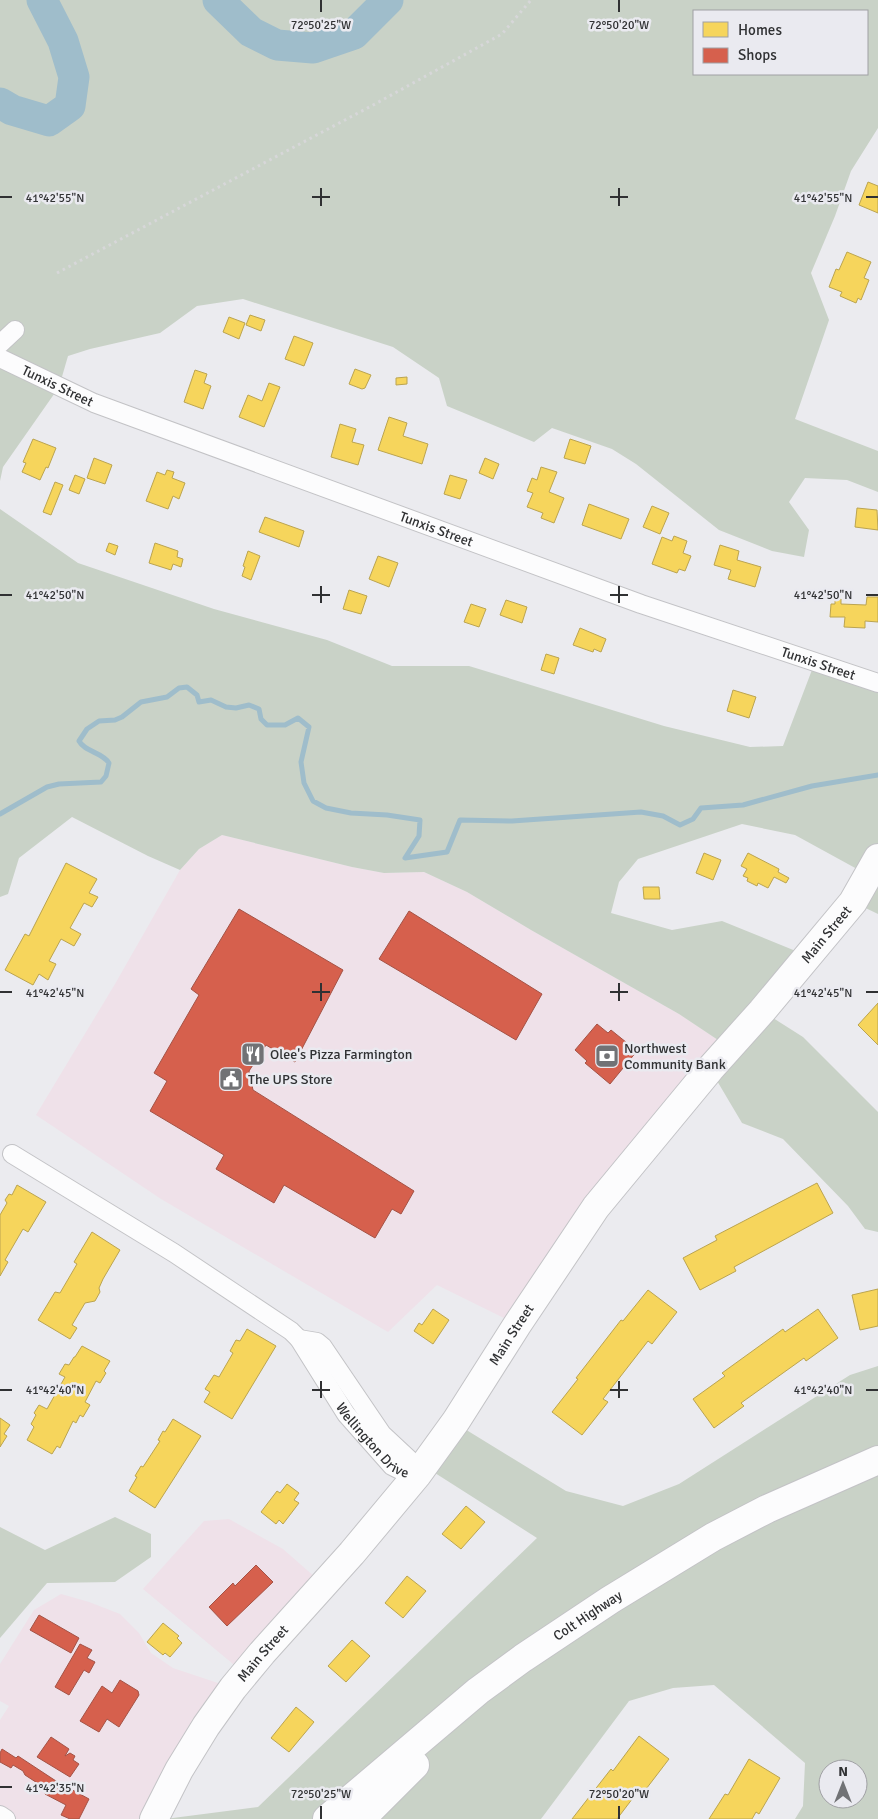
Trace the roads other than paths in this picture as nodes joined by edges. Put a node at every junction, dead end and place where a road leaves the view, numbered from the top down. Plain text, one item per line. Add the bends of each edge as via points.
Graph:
1 (15, 330) dead end
2 (0, 344) edge
3 (0, 358) edge
4 (878, 683) edge
5 (878, 858) edge
6 (12, 1154) dead end
7 (878, 1460) edge
8 (418, 1475) junction
9 (610, 1600) junction
10 (0, 1816) edge
11 (6, 1819) edge
12 (154, 1819) edge
13 (327, 1819) edge
14 (361, 1819) edge

1 - 2 street
3 - 4 street, Tunxis Street via 94,404 641,604
5 - 8 highway, Main Street via 853,902 596,1207
6 - 8 street, Wellington Drive via 174,1253 291,1331 346,1414 392,1466
7 - 9 highway, Colt Highway via 713,1537
8 - 12 highway, Main Street via 233,1688 179,1770
9 - 13 highway, Colt Highway via 478,1691
9 - 14 highway via 459,1725
10 - 11 street

